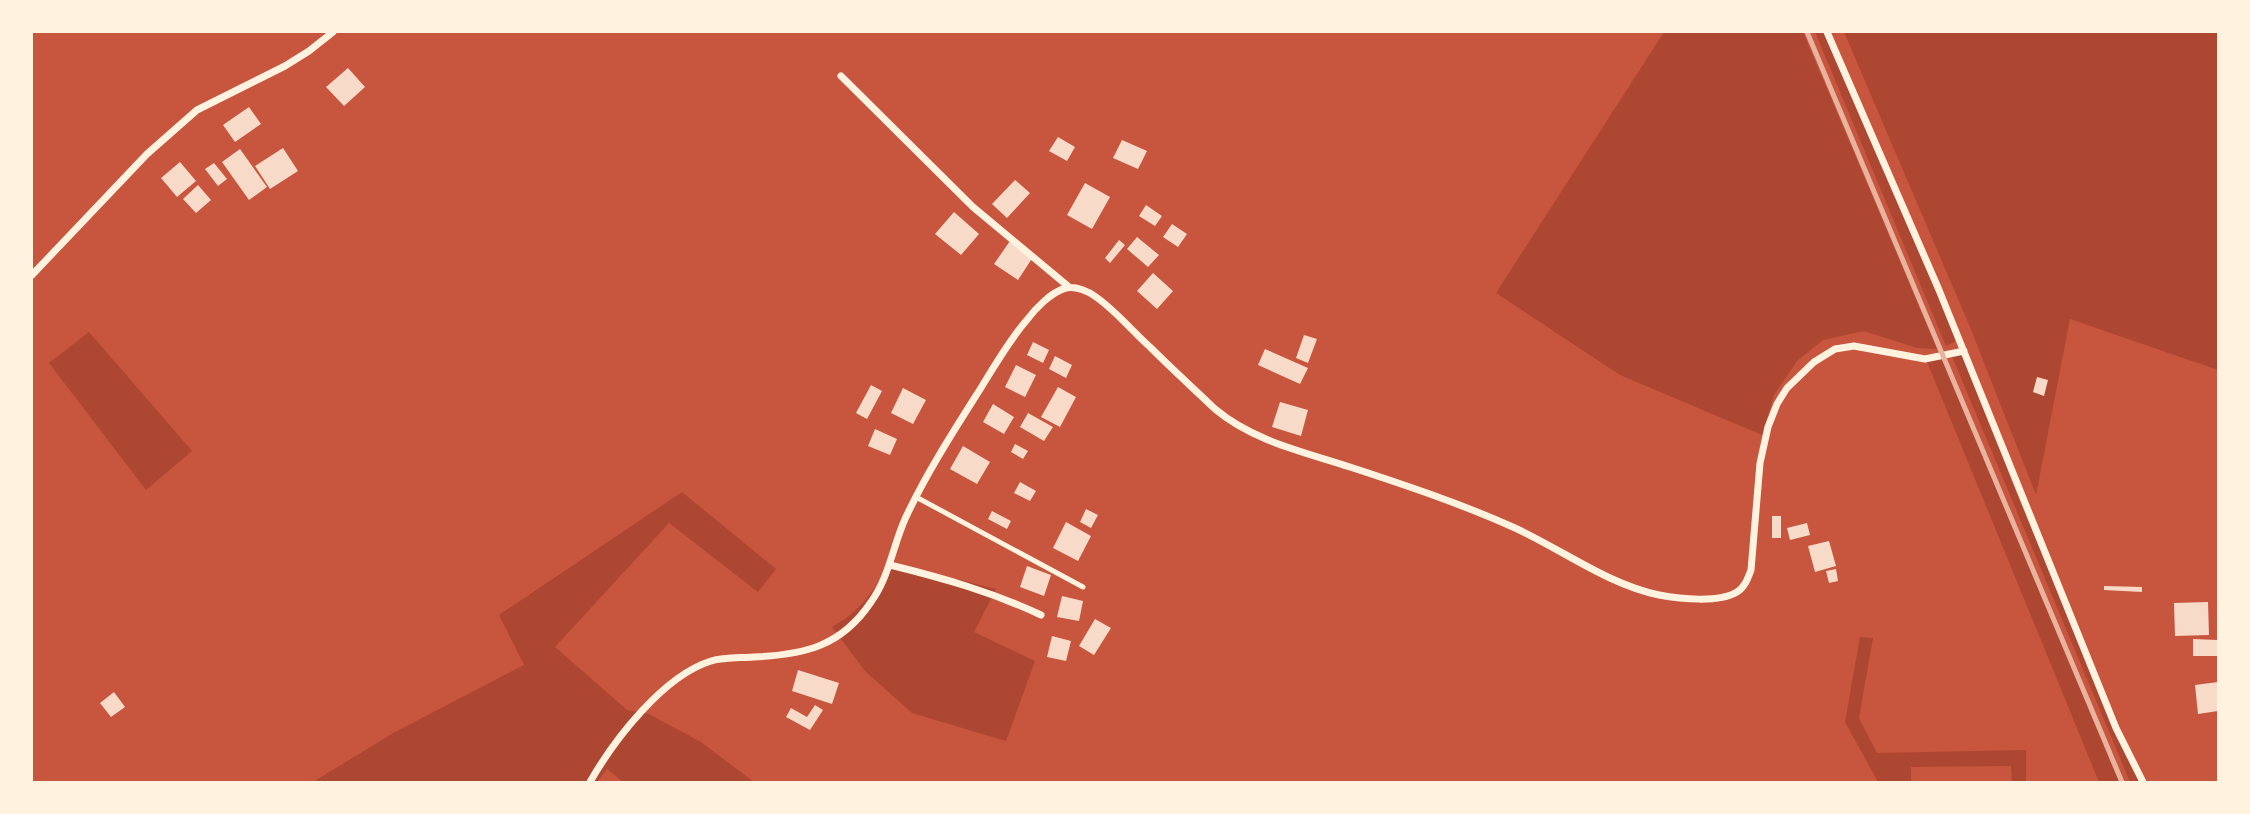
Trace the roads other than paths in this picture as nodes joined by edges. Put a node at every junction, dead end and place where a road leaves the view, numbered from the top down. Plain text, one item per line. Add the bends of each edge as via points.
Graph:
1 (333, 32) edge
2 (1827, 32) edge
3 (841, 76) dead end
4 (32, 275) edge
5 (1069, 287) junction
6 (1964, 351) junction
7 (916, 497) junction
8 (890, 565) junction
9 (1083, 587) dead end
10 (1041, 615) dead end
11 (590, 782) edge
12 (2143, 782) edge

1 - 4 street via 285,66 197,110 138,162
2 - 6 street
3 - 5 street via 973,207
5 - 6 street via 1102,301 1229,422 1245,431 1514,528 1635,588 1683,598 1725,597 1736,593 1748,579 1768,427 1787,388 1814,362 1835,349 1854,346 1924,359
5 - 7 street via 1048,299 1019,330
6 - 12 street via 2116,728
7 - 8 street
7 - 9 lane
8 - 10 street via 1000,596
8 - 11 street via 873,601 824,645 778,656 711,661 677,679 646,707

